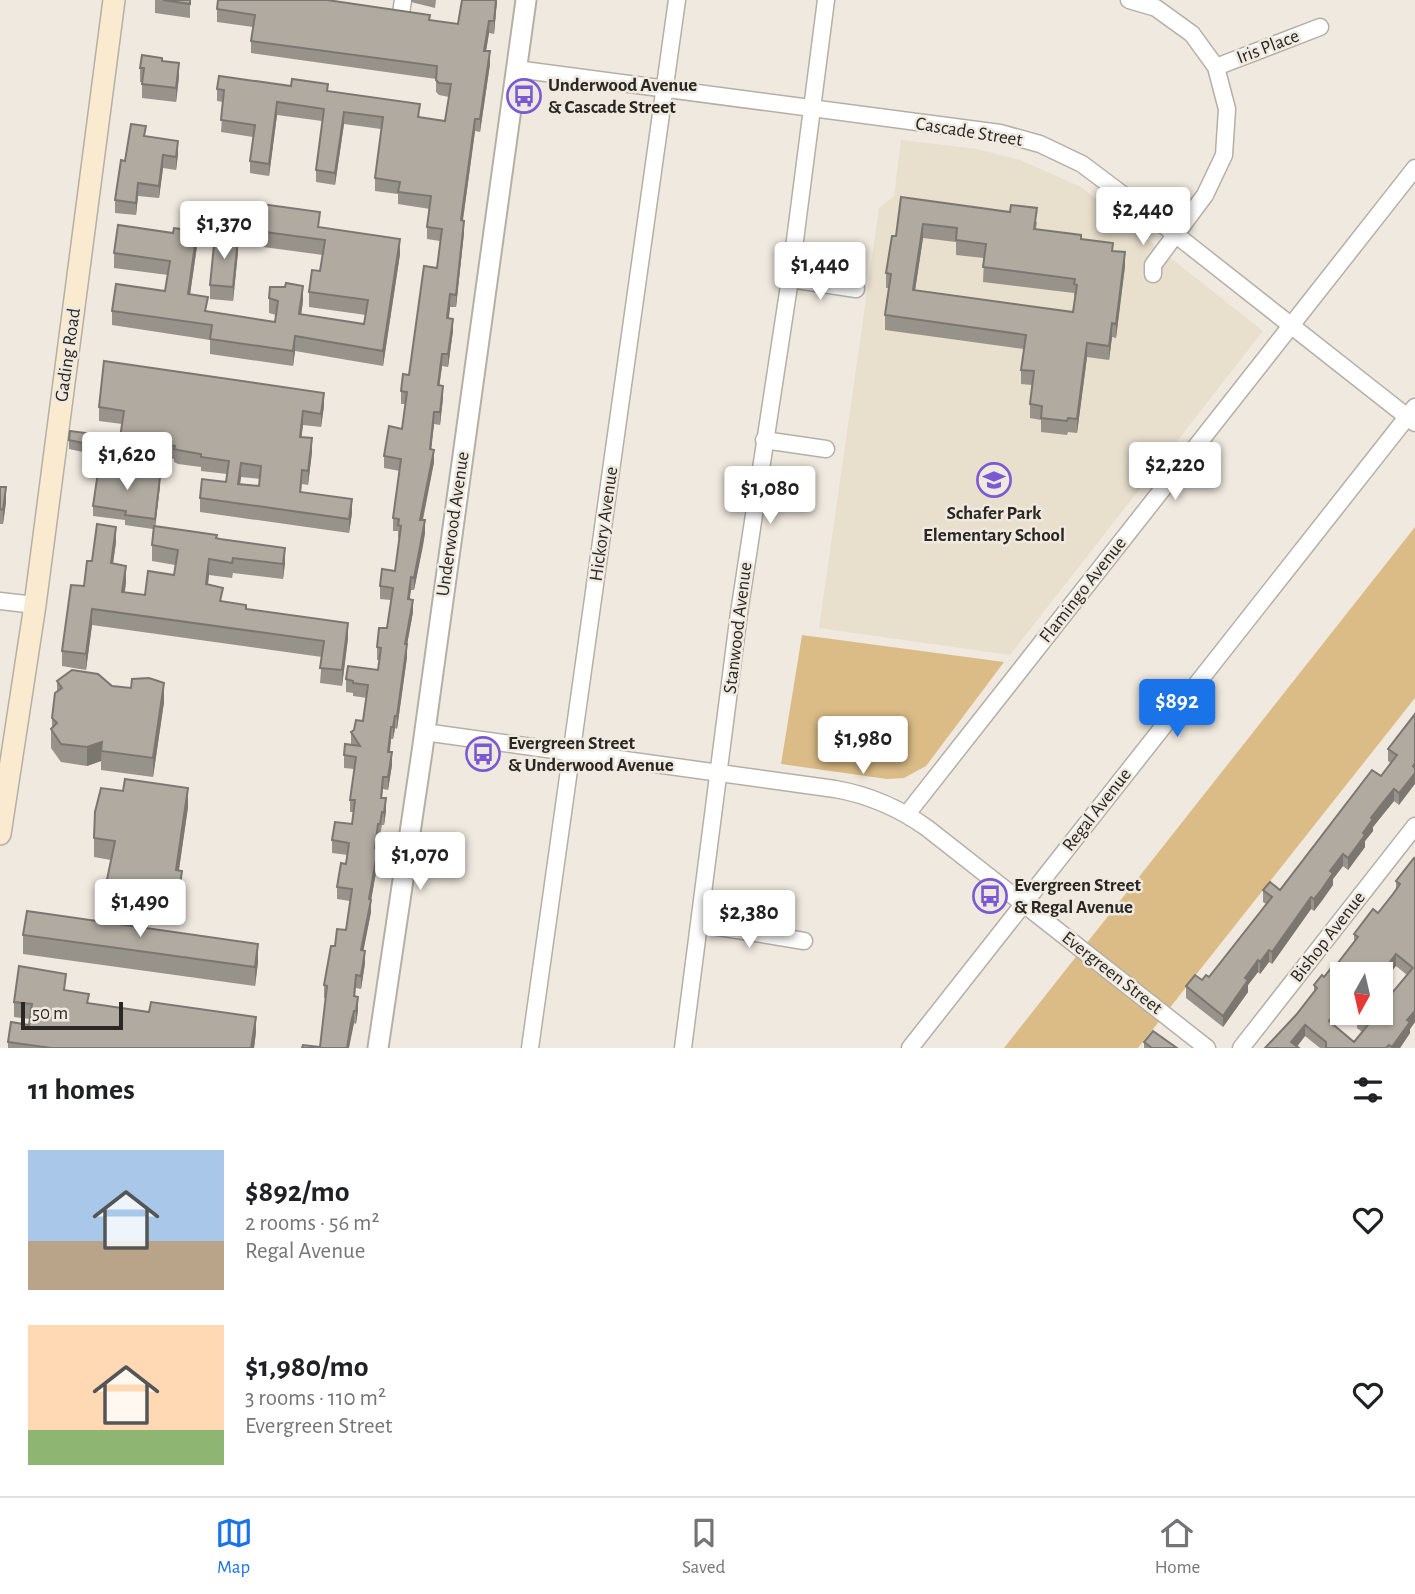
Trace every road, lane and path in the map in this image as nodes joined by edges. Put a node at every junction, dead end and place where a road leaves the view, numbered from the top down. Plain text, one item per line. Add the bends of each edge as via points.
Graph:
1 (114, 0) edge
2 (526, 0) edge
3 (677, 0) edge
4 (826, 0) edge
5 (1129, 0) edge
6 (397, 8) edge
7 (420, 16) edge
8 (1320, 27) dead end
9 (1216, 67) junction
10 (516, 69) junction
11 (666, 88) junction
12 (811, 109) junction
13 (1415, 168) edge
14 (1175, 234) junction
15 (1153, 274) dead end
16 (790, 279) junction
17 (856, 289) dead end
18 (1292, 325) junction
19 (1413, 416) edge
20 (764, 440) junction
21 (826, 449) dead end
22 (0, 601) edge
23 (35, 605) junction
24 (424, 732) junction
25 (571, 752) junction
26 (720, 772) junction
27 (907, 814) junction
28 (1415, 826) edge
29 (0, 834) edge
30 (1023, 904) junction
31 (700, 924) junction
32 (804, 941) dead end
33 (378, 1048) edge
34 (530, 1048) edge
35 (683, 1048) edge
36 (910, 1048) edge
37 (1207, 1048) edge
38 (1241, 1048) edge

1 - 23 main road, Gading Road
2 - 10 street, Underwood Avenue
3 - 11 street, Hickory Avenue
4 - 12 street, Stanwood Avenue
5 - 9 street via 1156,8 1192,34
6 - 7 street
8 - 9 street, Iris Place
9 - 14 street via 1227,109 1224,155 1205,195
10 - 11 street, Cascade Street
10 - 24 street, Underwood Avenue
11 - 12 street, Cascade Street
11 - 25 street, Hickory Avenue
12 - 14 street, Cascade Street via 1000,133 1040,144 1082,164
12 - 16 street, Stanwood Avenue
13 - 18 street, Flamingo Avenue
14 - 15 street via 1153,264
14 - 18 street, Cascade Street
16 - 17 street
16 - 20 street, Stanwood Avenue
18 - 19 street, Cascade Street
18 - 27 street, Flamingo Avenue
19 - 30 street, Regal Avenue
20 - 21 street
20 - 26 street, Stanwood Avenue
22 - 23 street
23 - 29 main road, Gading Road
24 - 25 street, Evergreen Street
24 - 33 street, Underwood Avenue
25 - 26 street, Evergreen Street
25 - 34 street, Hickory Avenue
26 - 27 street, Evergreen Street via 846,791
26 - 31 street, Stanwood Avenue
27 - 30 street, Evergreen Street
28 - 38 street, Bishop Avenue
30 - 36 street, Regal Avenue
30 - 37 street, Evergreen Street
31 - 32 street
31 - 35 street, Stanwood Avenue

